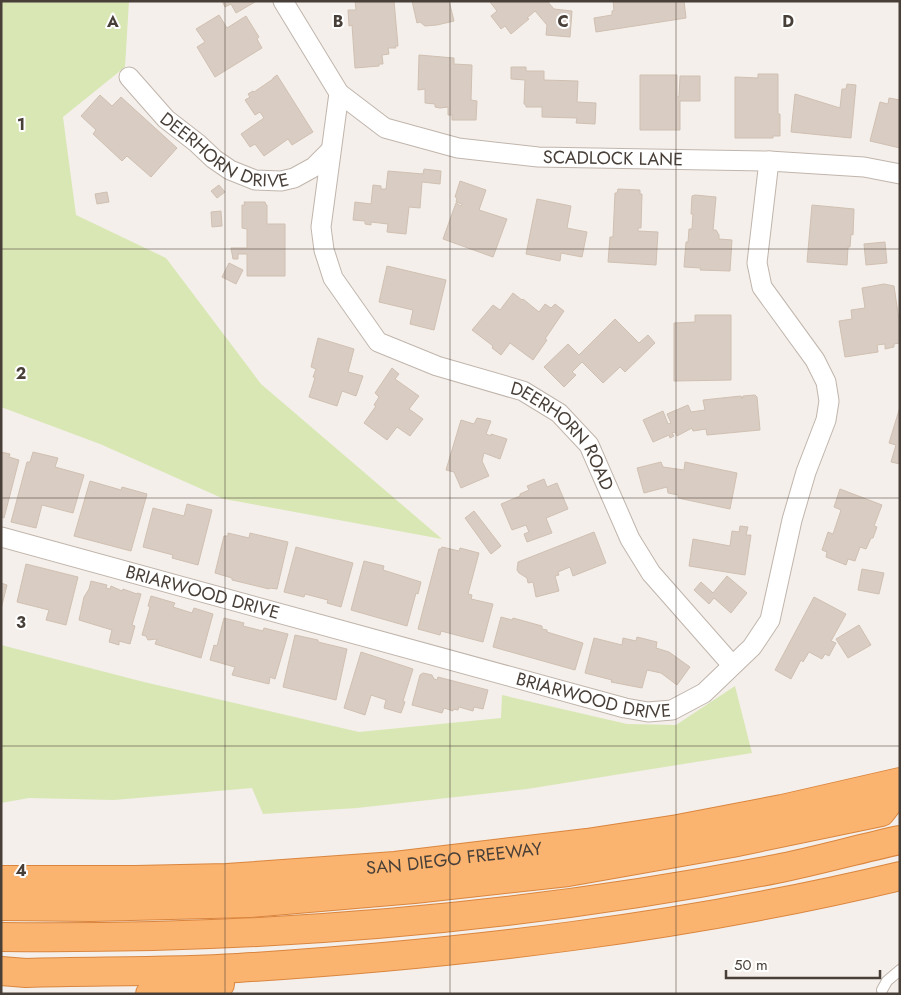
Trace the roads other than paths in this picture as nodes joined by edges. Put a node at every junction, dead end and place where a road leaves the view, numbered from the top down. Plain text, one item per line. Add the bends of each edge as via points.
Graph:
1 (283, 1) edge
2 (129, 77) dead end
3 (339, 93) junction
4 (330, 151) junction
5 (770, 161) junction
6 (900, 174) edge
7 (1, 537) edge
8 (732, 665) junction
9 (900, 782) edge
10 (900, 787) edge
11 (900, 840) edge
12 (900, 876) edge
13 (1, 880) edge
14 (1, 906) edge
15 (1, 937) edge
16 (468, 948) junction
17 (900, 970) edge
18 (1, 971) edge
19 (882, 990) dead end
20 (150, 994) edge

1 - 3 street
2 - 4 street, DEERHORN DRIVE via 166,119 214,159 255,180 294,178 314,167
3 - 4 street
3 - 5 street, SCADLOCK LANE via 385,128 458,148 538,157
4 - 8 street, DEERHORN ROAD via 321,227 324,250 333,278 378,342 437,366 523,391 559,413 589,445 630,539 651,573
5 - 6 street, SCADLOCK LANE via 864,167
5 - 8 street, BRIARWOOD DRIVE via 757,263 762,286 814,360 826,382 828,401 826,420 792,520 770,620 752,647
7 - 8 street, BRIARWOOD DRIVE via 625,708 648,712 672,710 704,693
9 - 13 highway, SAN DIEGO FREEWAY via 678,829 395,866 226,878
10 - 14 highway via 881,812 568,872 250,903
11 - 15 highway via 777,869 601,898 460,916 207,935
12 - 16 highway via 762,906
16 - 18 highway via 236,968
16 - 20 highway via 355,976 217,984
17 - 19 lane

